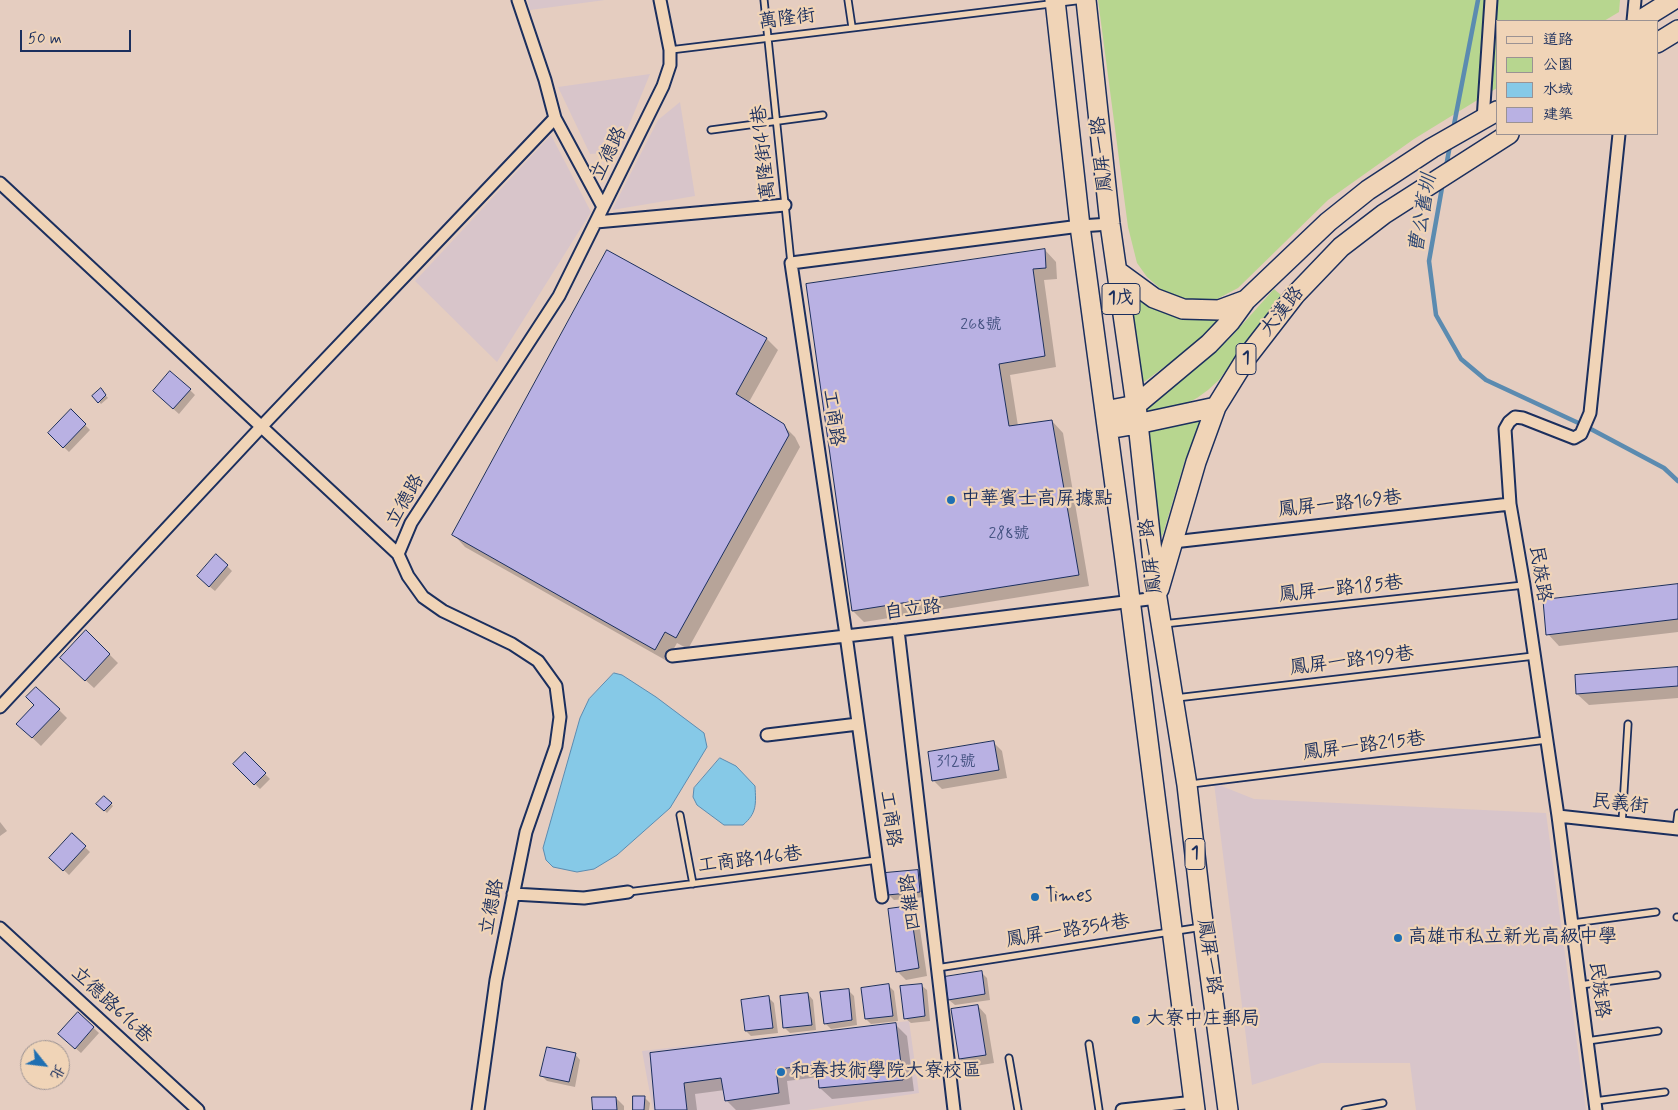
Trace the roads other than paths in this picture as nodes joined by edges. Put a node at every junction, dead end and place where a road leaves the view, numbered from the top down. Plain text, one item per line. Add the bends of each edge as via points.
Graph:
1 (518, 0) edge
2 (660, 0) edge
3 (764, 0) edge
4 (848, 0) edge
5 (1085, 0) edge
6 (1491, 0) edge
7 (1634, 0) edge
8 (1672, 0) edge
9 (1055, 1) edge
10 (1633, 20) edge
11 (1641, 20) edge
12 (852, 28) junction
13 (1678, 30) edge
14 (768, 38) junction
15 (1658, 42) edge
16 (670, 50) junction
17 (824, 115) dead end
18 (1490, 115) edge
19 (555, 118) junction
20 (777, 122) junction
21 (711, 130) dead end
22 (1507, 135) edge
23 (1619, 135) edge
24 (0, 183) edge
25 (785, 205) junction
26 (603, 207) junction
27 (596, 222) junction
28 (1110, 224) junction
29 (1080, 226) junction
30 (791, 263) junction
31 (1117, 271) junction
32 (1246, 300) junction
33 (1136, 405) junction
34 (1216, 406) junction
35 (1107, 420) junction
36 (1137, 424) junction
37 (262, 426) junction
38 (1510, 504) junction
39 (1173, 542) junction
40 (398, 554) junction
41 (1524, 585) junction
42 (1157, 598) junction
43 (1131, 602) junction
44 (1161, 624) junction
45 (898, 630) junction
46 (846, 635) junction
47 (672, 656) dead end
48 (1534, 656) junction
49 (1173, 699) junction
50 (0, 707) edge
51 (858, 724) junction
52 (1628, 724) dead end
53 (767, 735) dead end
54 (1546, 740) junction
55 (1187, 784) junction
56 (1678, 813) edge
57 (680, 815) dead end
58 (1558, 816) junction
59 (1622, 823) junction
60 (1677, 829) edge
61 (877, 860) junction
62 (693, 884) junction
63 (628, 892) joint
64 (513, 894) junction
65 (882, 897) dead end
66 (1656, 912) dead end
67 (1572, 923) junction
68 (1204, 927) junction
69 (0, 928) edge
70 (1172, 932) junction
71 (937, 968) junction
72 (1657, 975) dead end
73 (1580, 985) junction
74 (1658, 1030) dead end
75 (1587, 1041) junction
76 (1089, 1044) dead end
77 (1009, 1058) dead end
78 (1665, 1092) dead end
79 (1383, 1103) dead end
80 (1596, 1105) edge
81 (1194, 1106) edge
82 (198, 1110) edge
83 (478, 1110) edge
84 (954, 1110) edge
85 (1018, 1110) edge
86 (1099, 1110) edge
87 (1122, 1110) edge
88 (1228, 1110) edge
89 (1345, 1110) edge

1 - 19 street
2 - 16 street, 立德路
3 - 14 lane, 萬隆街41巷
4 - 12 lane
5 - 9 lane, 萬隆街
5 - 28 main road, 鳳屏一路 / 1戊
6 - 18 street
7 - 10 street
8 - 11 main road
9 - 12 lane, 萬隆街
9 - 29 main road, 鳳屏一路 / 1戊
12 - 14 lane, 萬隆街
13 - 15 main road
14 - 16 lane, 萬隆街
14 - 20 lane, 萬隆街41巷
16 - 26 street, 立德路 via 670,65 663,86
17 - 20 lane
18 - 32 main road, 大漢路 / 1 via 1368,190 1328,222
19 - 26 street
19 - 37 street
20 - 21 lane
20 - 25 lane, 萬隆街41巷
22 - 34 main road, 大漢路 / 1 via 1384,214 1335,254 1295,295 1247,357
23 - 38 street, 民族路 via 1590,413 1581,434 1574,438 1523,418 1515,417 1509,422 1506,429
24 - 37 street
25 - 27 street
25 - 30 lane, 萬隆街41巷
26 - 27 street, 立德路
27 - 40 street, 立德路 via 559,296 411,523
28 - 29 street
28 - 31 main road, 鳳屏一路 / 1戊
29 - 30 street
29 - 35 main road, 鳳屏一路 / 1戊
30 - 46 street, 工商路
31 - 32 main road via 1154,298 1183,309 1219,310
31 - 33 main road, 鳳屏一路 / 1戊
32 - 33 main road, 大漢路 / 1 via 1209,344
33 - 35 main road
33 - 36 main road, 鳳屏一路 / 1戊
34 - 36 main road
34 - 39 main road, 大漢路 / 1
35 - 36 main road
35 - 43 main road, 鳳屏一路 / 1戊
36 - 42 main road, 鳳屏一路 / 1戊
37 - 40 street
37 - 50 street
38 - 39 street, 鳳屏一路169巷
38 - 41 street, 民族路
39 - 42 main road, 大漢路 / 1
40 - 64 street, 立德路 via 423,597 538,661 556,686 560,717 556,746 526,832
41 - 44 lane, 鳳屏一路185巷
41 - 48 street, 民族路
42 - 43 street, 自立路
42 - 44 main road, 鳳屏一路 / 1
43 - 45 street, 自立路
43 - 70 main road, 鳳屏一路 / 1
44 - 49 main road, 鳳屏一路 / 1
45 - 46 street, 自立路
45 - 71 street, 四維路
46 - 47 street, 自立路
46 - 51 street, 工商路
48 - 49 lane, 鳳屏一路199巷
48 - 54 street, 民族路
49 - 55 main road, 鳳屏一路 / 1
51 - 53 street
51 - 61 street, 工商路
52 - 59 lane
54 - 55 lane, 鳳屏一路215巷
54 - 58 street, 民族路
55 - 68 main road, 鳳屏一路 / 1
56 - 60 lane
57 - 62 lane
58 - 59 street, 民義街
58 - 67 street, 民族路
59 - 60 street, 民義街
61 - 62 lane, 工商路146巷
61 - 65 street, 工商路
62 - 63 lane, 工商路146巷
63 - 64 street via 584,898
64 - 83 street, 立德路 via 496,980
66 - 67 lane
67 - 73 street, 民族路
68 - 70 lane, 鳳屏一路354巷
68 - 88 main road, 鳳屏一路 / 1
69 - 82 street, 立德路616巷
70 - 71 lane, 鳳屏一路354巷
70 - 81 main road, 鳳屏一路 / 1
71 - 84 street, 四維路
72 - 73 lane
73 - 75 street, 民族路
74 - 75 lane
75 - 80 street, 民族路
76 - 86 lane
77 - 85 lane
78 - 80 lane
79 - 89 lane
81 - 87 street

